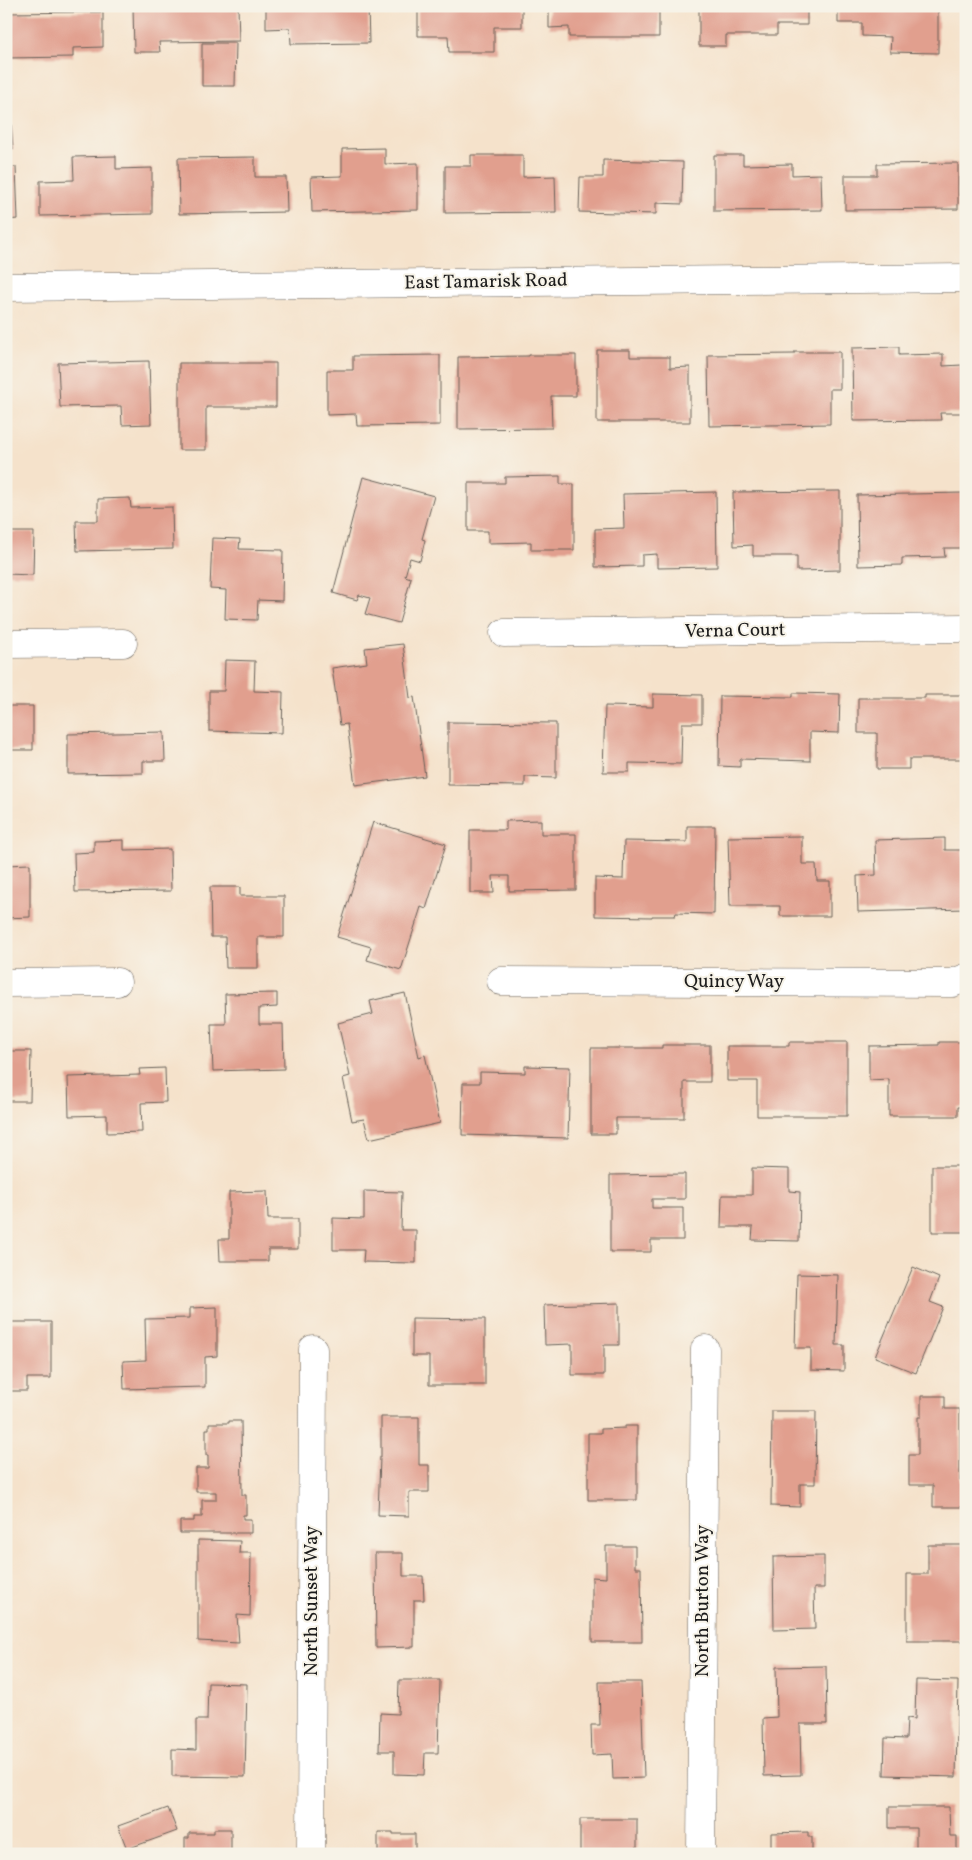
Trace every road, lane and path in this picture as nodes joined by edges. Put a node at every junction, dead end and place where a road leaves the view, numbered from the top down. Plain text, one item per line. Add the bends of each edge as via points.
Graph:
1 (966, 278) edge
2 (6, 287) edge
3 (966, 628) edge
4 (504, 633) dead end
5 (123, 643) dead end
6 (6, 644) edge
7 (966, 978) edge
8 (117, 982) dead end
9 (501, 982) dead end
10 (6, 983) edge
11 (313, 1349) dead end
12 (705, 1349) dead end
13 (311, 1854) edge
14 (702, 1854) edge

1 - 2 street, East Tamarisk Road
3 - 4 street, Verna Court
5 - 6 street
7 - 9 street, Quincy Way via 952,983
8 - 10 street
11 - 13 street, North Sunset Way
12 - 14 street, North Burton Way

